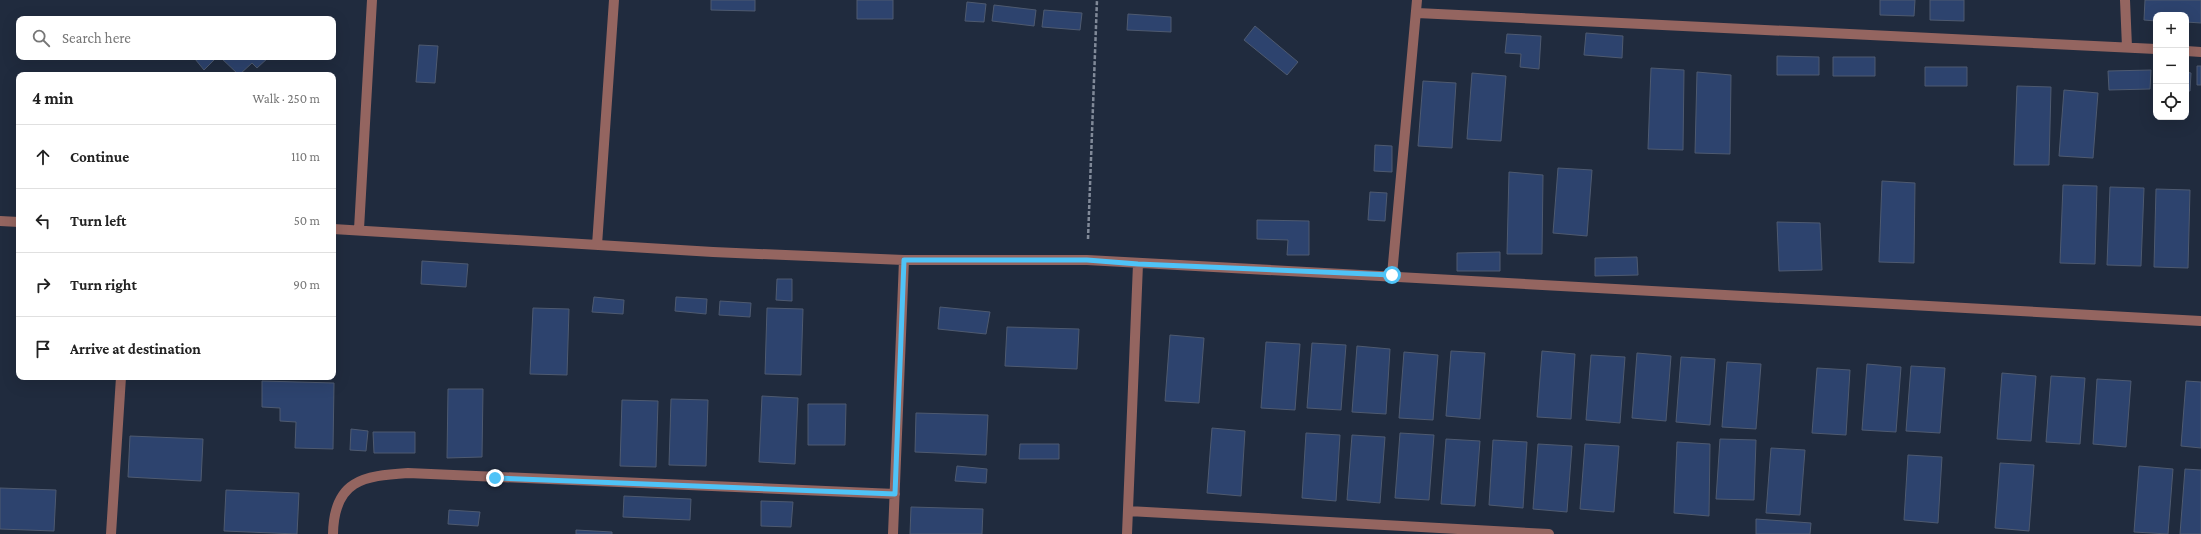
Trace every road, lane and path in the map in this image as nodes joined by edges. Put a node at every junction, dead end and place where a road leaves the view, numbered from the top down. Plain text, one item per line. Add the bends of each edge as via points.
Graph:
1 (372, 0) edge
2 (614, 0) edge
3 (1096, 0) edge
4 (1417, 0) edge
5 (2125, 0) edge
6 (1417, 13) junction
7 (2127, 47) junction
8 (2153, 49) edge
9 (2189, 51) edge
10 (2201, 52) edge
11 (0, 221) edge
12 (16, 222) edge
13 (336, 229) edge
14 (359, 229) junction
15 (597, 245) junction
16 (904, 260) junction
17 (1087, 260) junction
18 (1138, 264) junction
19 (1392, 275) junction
20 (2201, 321) edge
21 (121, 380) edge
22 (895, 494) junction
23 (1128, 511) junction
24 (111, 534) edge
25 (333, 534) edge
26 (893, 534) edge
27 (1127, 534) edge
28 (1549, 534) edge

1 - 14 street
2 - 15 street
3 - 17 path
4 - 6 street
5 - 7 street
6 - 7 street
6 - 19 street
7 - 8 street
9 - 10 street
11 - 12 street
13 - 14 street
14 - 15 street
15 - 16 street
16 - 17 street
16 - 22 street
17 - 18 street
18 - 19 street
18 - 23 street
19 - 20 street
21 - 24 street
22 - 25 street via 400,473 378,475 357,481 341,496
22 - 26 street
23 - 27 street
23 - 28 street

